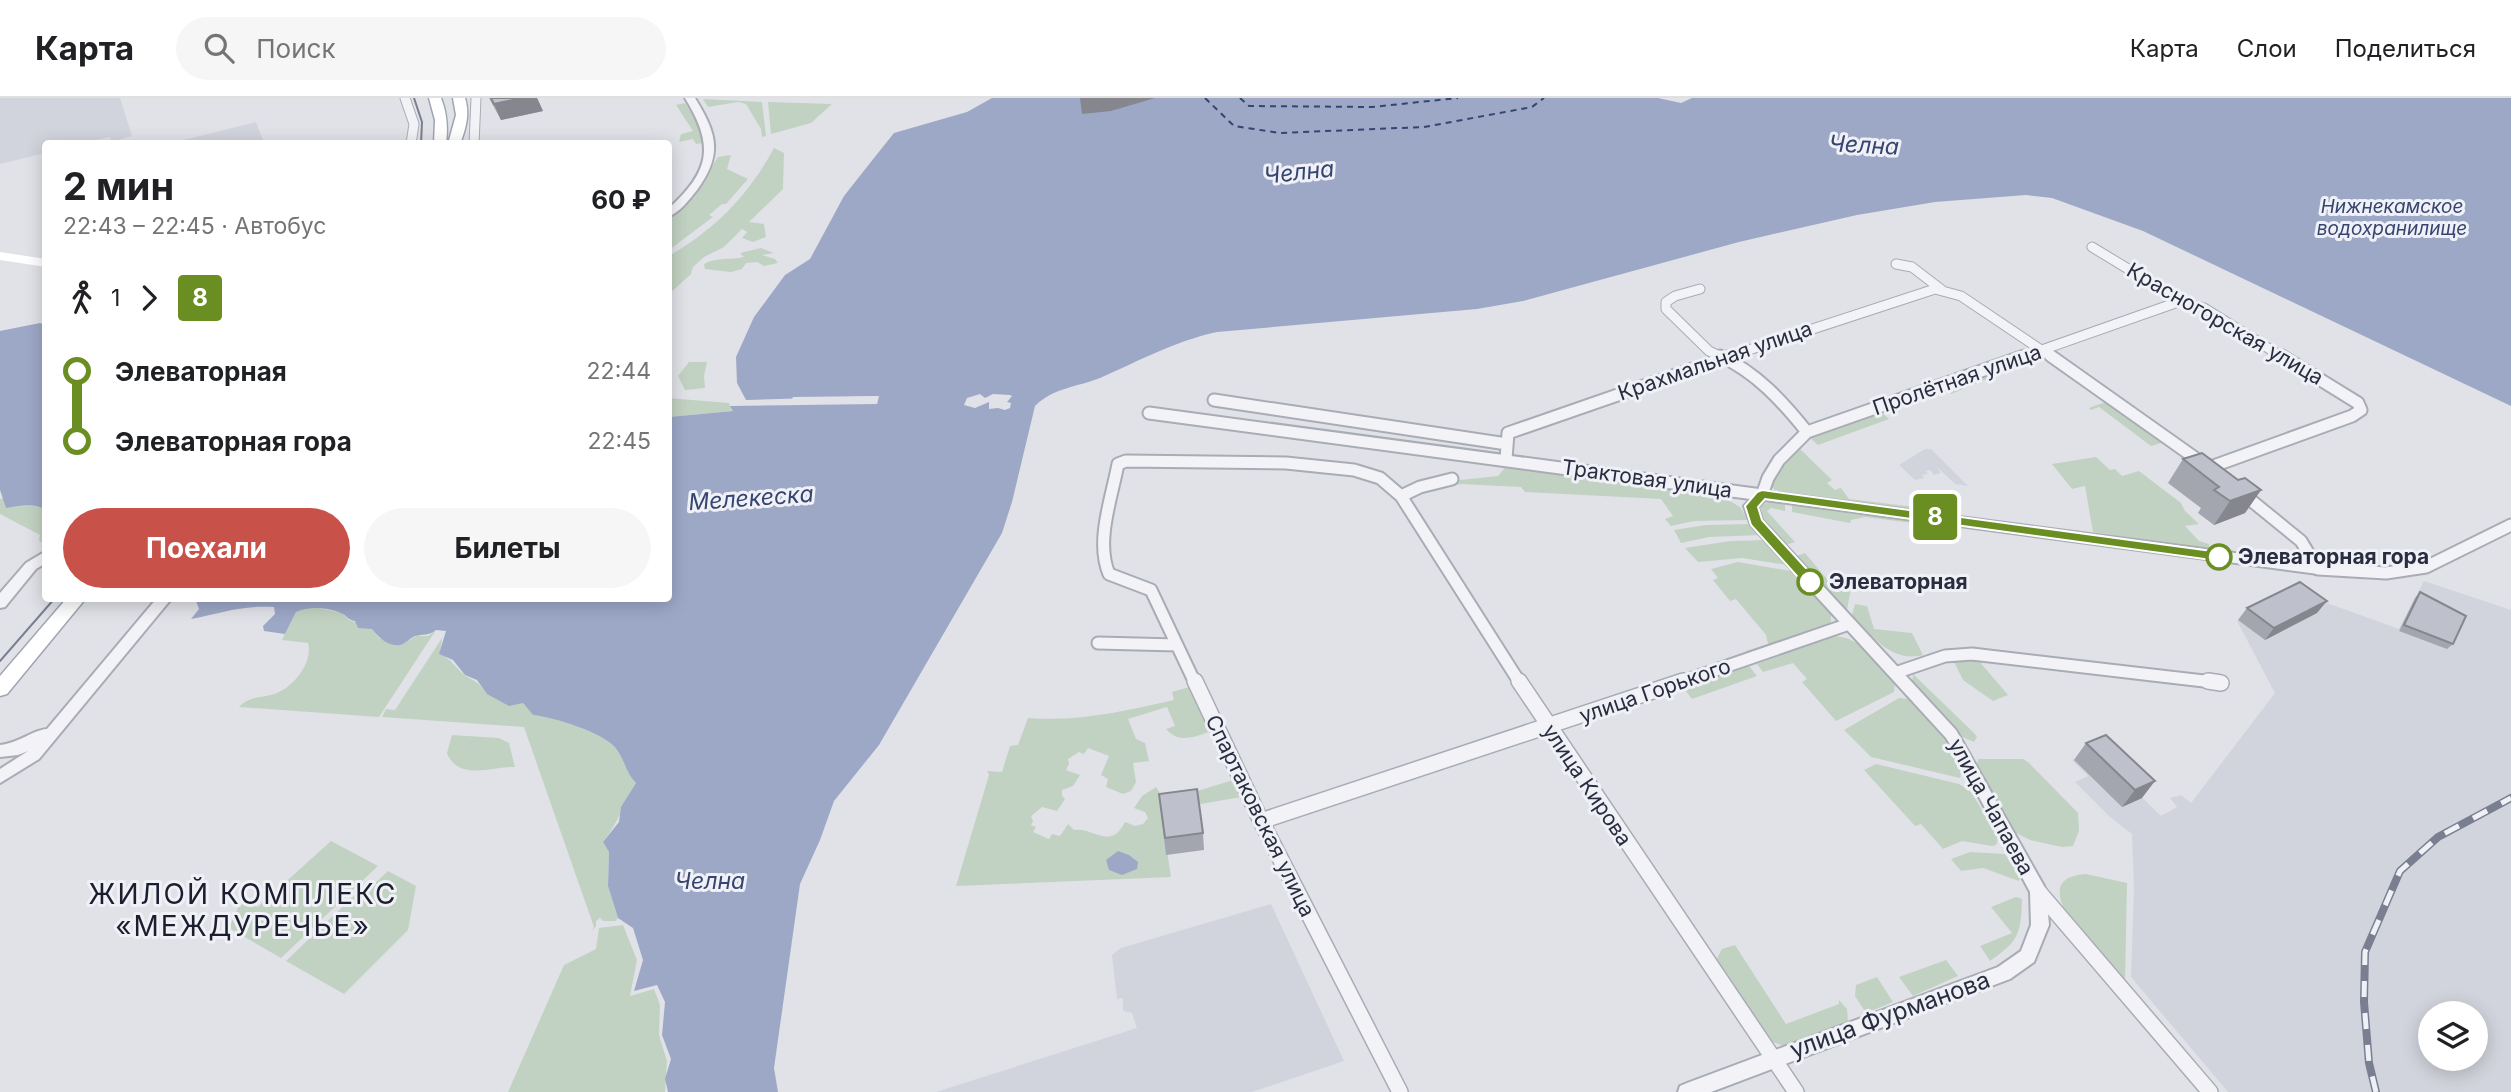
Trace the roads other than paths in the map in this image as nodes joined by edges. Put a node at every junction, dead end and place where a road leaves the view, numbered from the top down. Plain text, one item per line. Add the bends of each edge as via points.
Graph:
1 (405, 98) edge
2 (435, 98) edge
3 (459, 98) edge
4 (476, 98) edge
5 (691, 98) edge
6 (475, 113) junction
7 (412, 140) edge
8 (440, 140) edge
9 (457, 140) edge
10 (458, 140) edge
11 (474, 140) edge
12 (672, 210) edge
13 (2092, 247) dead end
14 (0, 256) edge
15 (42, 262) edge
16 (1896, 264) dead end
17 (1700, 289) dead end
18 (1945, 291) junction
19 (2180, 301) junction
20 (2043, 351) junction
21 (1723, 358) junction
22 (1214, 400) dead end
23 (1149, 413) dead end
24 (1807, 432) junction
25 (1507, 444) junction
26 (1506, 459) junction
27 (1452, 479) dead end
28 (2230, 484) edge
29 (1762, 495) junction
30 (1401, 496) junction
31 (2511, 525) edge
32 (42, 559) edge
33 (1103, 563) joint
34 (2318, 569) junction
35 (62, 602) edge
36 (75, 602) edge
37 (162, 602) edge
38 (0, 603) edge
39 (1849, 624) junction
40 (1098, 643) dead end
41 (1177, 645) junction
42 (0, 673) edge
43 (1895, 673) junction
44 (2221, 683) dead end
45 (0, 689) edge
46 (62, 719) junction
47 (1548, 728) junction
48 (0, 751) edge
49 (0, 778) edge
50 (1261, 821) junction
51 (2038, 891) junction
52 (1774, 1058) junction
53 (1400, 1092) edge
54 (1687, 1092) edge
55 (1796, 1092) edge
56 (2210, 1092) edge

1 - 7 street via 414,124
2 - 8 main road via 442,123
3 - 9 main road
4 - 6 street
5 - 12 street via 711,140 712,156 692,189
6 - 10 street
6 - 11 street
13 - 19 street, Красногорская улица
14 - 15 main road
16 - 18 street via 1912,267
17 - 21 street via 1671,298 1664,305 1702,345
18 - 20 street via 1961,296
18 - 21 street, Крахмальная улица via 1920,292
19 - 20 street, Пролётная улица
19 - 20 street, Красногорская улица via 2204,308 2358,403 2361,410 2213,471
20 - 24 street, Пролётная улица
21 - 24 street via 1758,380
21 - 25 street, Крахмальная улица via 1508,433
22 - 25 street
23 - 26 street, Трактовая улица
24 - 29 street, Пролётная улица via 1763,485
25 - 26 street
26 - 29 street, Трактовая улица
27 - 30 street
28 - 34 street via 2294,535
29 - 34 street, Трактовая улица
29 - 39 street, улица Чапаева via 1751,506 1756,522
30 - 33 street, улица Кирова via 1380,478 1354,470 1286,463 1126,461 1118,464
30 - 47 street, улица Кирова
31 - 34 street, Трактовая улица via 2410,572
32 - 38 street
33 - 41 street, Спартаковская улица via 1110,574 1151,590
35 - 42 main road
36 - 45 main road
37 - 46 street
39 - 43 street, улица Чапаева
39 - 47 street, улица Горького
40 - 41 street
41 - 50 street, Спартаковская улица
43 - 44 street via 1945,656 1972,654
43 - 51 street, улица Чапаева via 1951,734
46 - 48 street via 29,745
46 - 49 street via 33,755
47 - 50 street, улица Горького
47 - 52 street, улица Кирова
50 - 53 street, Спартаковская улица
51 - 52 street, улица Фурманова via 2040,925 2028,956 2004,972
51 - 56 street, улица Чапаева
52 - 54 street, улица Фурманова
52 - 55 street, улица Кирова

